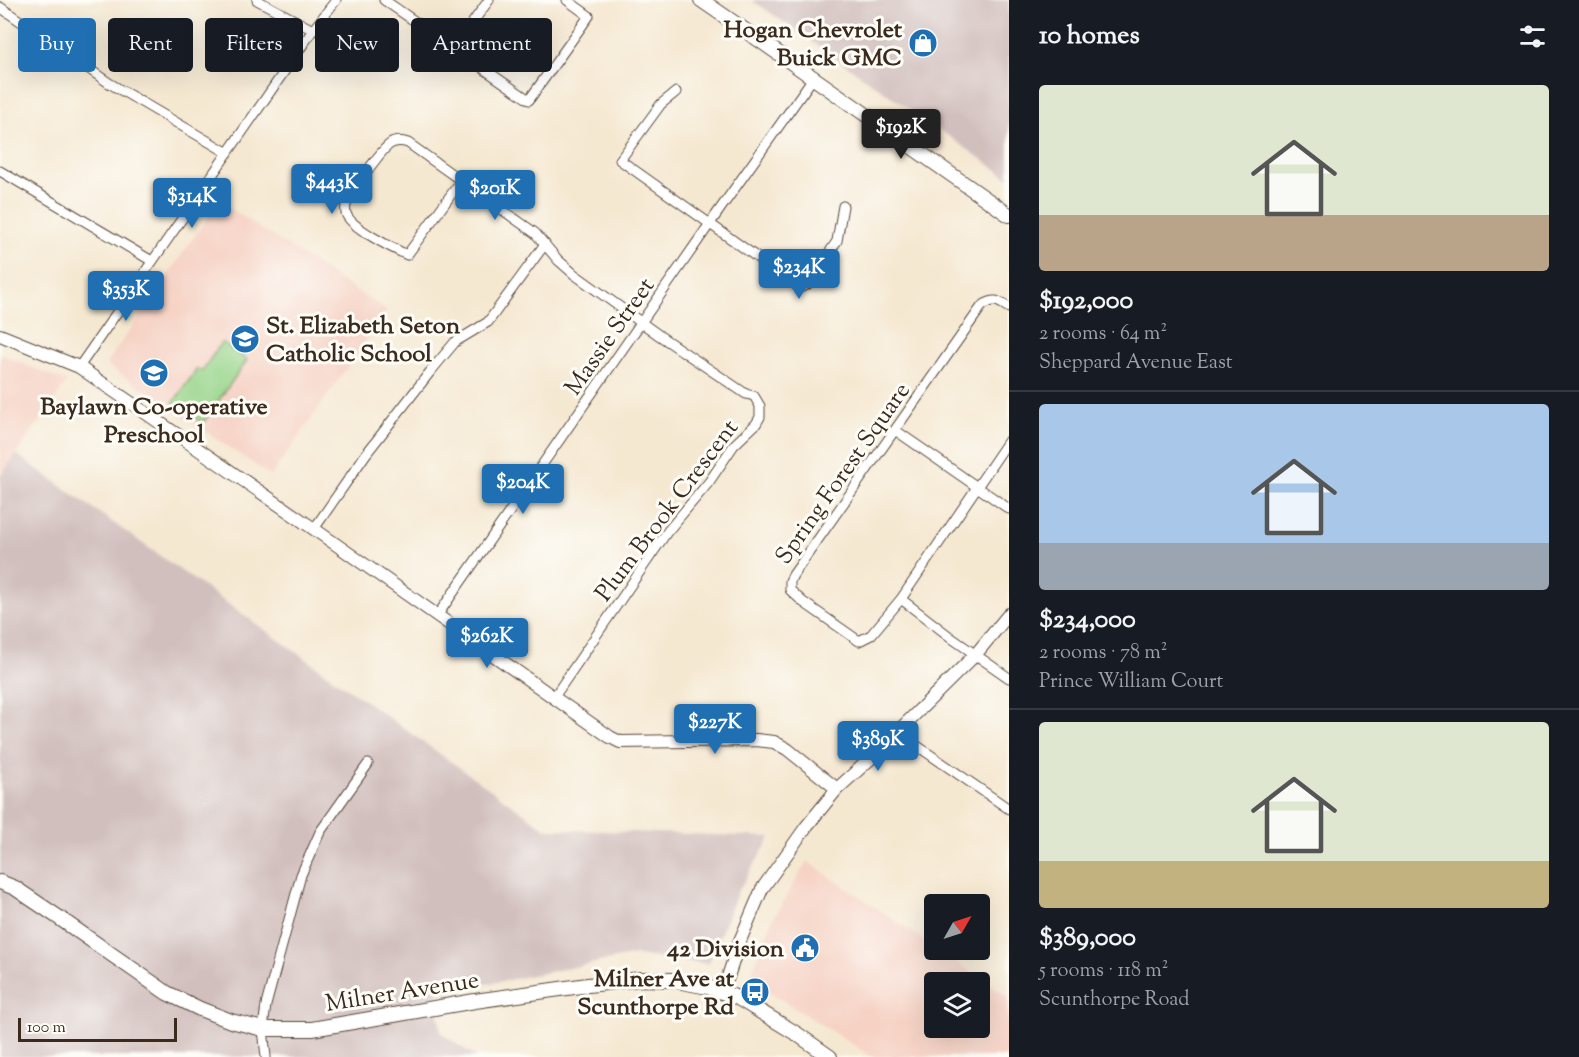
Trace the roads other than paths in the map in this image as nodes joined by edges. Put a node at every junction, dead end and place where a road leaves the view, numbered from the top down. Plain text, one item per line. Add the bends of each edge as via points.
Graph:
1 (257, 0) edge
2 (336, 0) edge
3 (384, 0) edge
4 (489, 0) edge
5 (567, 0) edge
6 (701, 0) edge
7 (0, 7) edge
8 (476, 18) edge
9 (411, 19) edge
10 (313, 30) junction
11 (552, 68) edge
12 (489, 72) edge
13 (549, 72) edge
14 (813, 78) junction
15 (676, 93) dead end
16 (228, 153) junction
17 (0, 171) edge
18 (461, 181) junction
19 (843, 206) dead end
20 (1009, 215) edge
21 (710, 223) junction
22 (545, 244) junction
23 (152, 261) junction
24 (1009, 308) edge
25 (642, 322) junction
26 (0, 335) edge
27 (78, 367) junction
28 (895, 430) junction
29 (1009, 440) edge
30 (977, 487) junction
31 (1009, 509) edge
32 (314, 529) junction
33 (901, 599) junction
34 (1009, 615) edge
35 (437, 616) junction
36 (975, 654) junction
37 (1009, 678) edge
38 (554, 697) junction
39 (897, 732) junction
40 (368, 764) dead end
41 (837, 789) junction
42 (1009, 809) edge
43 (0, 882) edge
44 (723, 992) junction
45 (263, 1029) junction
46 (266, 1057) edge
47 (830, 1057) edge

1 - 10 street
2 - 10 street
3 - 9 street
4 - 8 street
5 - 11 street via 589,16
6 - 14 main road
7 - 16 street via 109,83
10 - 16 street
12 - 13 street via 529,100
14 - 20 main road
14 - 21 street, Massie Street
15 - 21 street via 661,104 620,160
16 - 23 street
17 - 23 street
18 - 18 street via 408,143 391,143 346,202 345,212 358,227 407,255
18 - 22 street
19 - 21 street via 837,241 803,287
21 - 25 street, Massie Street
22 - 25 street via 574,274
22 - 32 street via 488,322 455,342 430,372
23 - 27 street
24 - 28 street, Spring Forest Square via 990,300 982,306
25 - 35 street, Massie Street
25 - 38 street, Plum Brook Crescent via 754,396 760,406 760,417 667,532
26 - 27 street
27 - 32 street
28 - 30 street
28 - 33 street, Spring Forest Square via 806,556 790,581 790,590 859,641 871,635
29 - 30 street, Spring Forest Square
30 - 31 street
30 - 33 street, Spring Forest Square
32 - 35 street
33 - 36 street
34 - 36 street
35 - 38 street
36 - 37 street
36 - 39 street
38 - 41 street via 620,742 774,742
39 - 41 street
39 - 42 street
40 - 45 street via 321,832 307,861 266,1005
41 - 44 street via 762,889
43 - 45 main road, Milner Avenue via 15,888 167,993 231,1021
44 - 45 main road, Milner Avenue via 671,980 641,979 312,1029
44 - 47 main road, Milner Avenue via 757,1009
45 - 46 street

